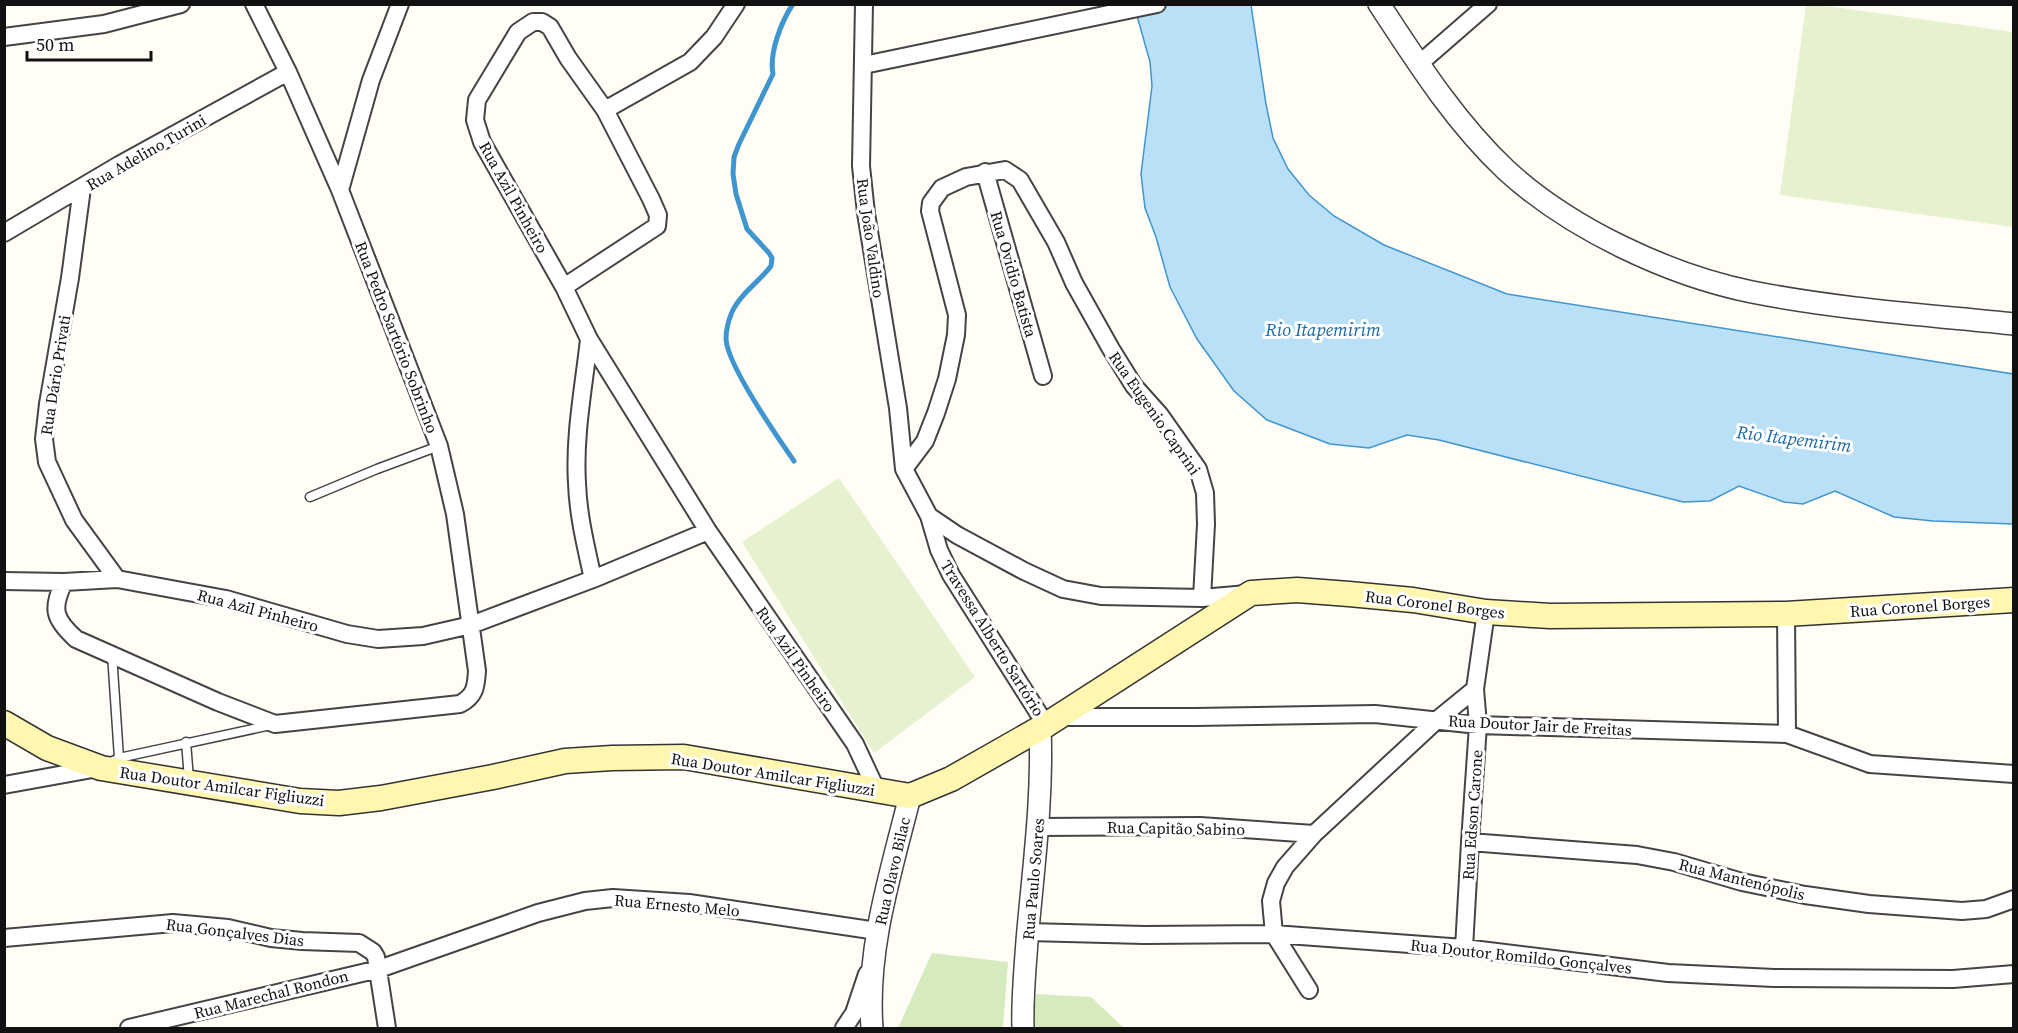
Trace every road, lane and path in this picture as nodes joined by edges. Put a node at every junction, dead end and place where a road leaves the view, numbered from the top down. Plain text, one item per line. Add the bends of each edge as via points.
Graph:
1 (181, 4) edge
2 (254, 4) edge
3 (400, 4) edge
4 (736, 4) edge
5 (864, 4) edge
6 (1156, 4) edge
7 (1379, 4) edge
8 (1488, 4) edge
9 (4, 37) edge
10 (864, 64) junction
11 (1419, 64) junction
12 (288, 72) junction
13 (605, 110) junction
14 (985, 172) junction
15 (82, 188) junction
16 (340, 190) junction
17 (4, 232) edge
18 (564, 287) junction
19 (2013, 324) edge
20 (589, 339) junction
21 (1044, 376) dead end
22 (440, 446) junction
23 (904, 470) junction
24 (310, 497) dead end
25 (929, 516) junction
26 (708, 531) junction
27 (117, 579) junction
28 (593, 579) junction
29 (4, 581) edge
30 (64, 582) junction
31 (1251, 593) junction
32 (1202, 598) junction
33 (2013, 600) edge
34 (1486, 612) junction
35 (1786, 614) junction
36 (471, 625) junction
37 (112, 654) junction
38 (1475, 689) junction
39 (1437, 720) junction
40 (4, 723) edge
41 (275, 724) junction
42 (1049, 724) junction
43 (1478, 725) junction
44 (1787, 734) junction
45 (186, 742) junction
46 (110, 763) junction
47 (2013, 774) edge
48 (189, 783) junction
49 (4, 785) edge
50 (877, 791) junction
51 (910, 796) junction
52 (1038, 826) junction
53 (1314, 834) junction
54 (1470, 842) junction
55 (2013, 899) edge
56 (1028, 932) junction
57 (1274, 934) junction
58 (4, 938) edge
59 (876, 938) junction
60 (1464, 948) junction
61 (379, 969) junction
62 (2013, 974) edge
63 (1309, 990) dead end
64 (129, 1029) edge
65 (387, 1029) edge
66 (844, 1029) edge
67 (872, 1029) edge
68 (1023, 1029) edge

1 - 9 street via 104,24
2 - 12 street, Rua Pedro Sartório Sobrinho
3 - 16 street via 371,80
4 - 13 street via 714,37 690,62
5 - 10 street, Rua João Valdino
6 - 10 street
7 - 11 street
8 - 11 street
10 - 23 street, Rua João Valdino via 861,166
11 - 19 street via 1460,120 1506,170 1550,205 1599,236 1653,262 1750,292
12 - 15 street, Rua Adelino Turini
12 - 16 street, Rua Pedro Sartório Sobrinho
13 - 18 street via 659,220 657,226
13 - 18 street, Rua Azil Pinheiro via 550,27 542,22 533,22 518,32 477,100 475,120 482,142
14 - 21 street, Rua Ovidio Batista
14 - 23 street via 942,188 931,203 957,325 936,413 925,441
14 - 32 street, Rua Eugenio Caprini via 1005,170 1020,180 1111,350 1198,469 1205,493 1206,524
15 - 17 street, Rua Adelino Turini
15 - 27 street, Rua Dário Privati via 44,440 47,462 74,520
16 - 22 street, Rua Pedro Sartório Sobrinho
18 - 20 street, Rua Azil Pinheiro
20 - 26 street, Rua Azil Pinheiro
20 - 28 street via 577,482
22 - 24 lane
22 - 36 street, Rua Pedro Sartório Sobrinho via 455,514
23 - 25 street, Rua Coronel Borges
25 - 32 street, Rua Coronel Borges via 957,535 1063,589 1101,596
25 - 42 street, Travessa Alberto Sartório via 951,575
26 - 28 street, Rua Azil Pinheiro
26 - 50 street, Rua Azil Pinheiro via 855,744
27 - 30 street, Rua Azil Pinheiro
27 - 36 street, Rua Azil Pinheiro via 226,599 347,634 378,639 423,636
28 - 36 street, Rua Azil Pinheiro
29 - 30 street, Rua Azil Pinheiro
30 - 37 street via 56,598 60,622 76,639
31 - 32 street, Rua Coronel Borges
31 - 34 main road, Rua Coronel Borges via 1297,590 1349,594
31 - 42 main road
33 - 35 main road, Rua Coronel Borges
34 - 35 main road, Rua Coronel Borges via 1550,616
34 - 38 street, Rua Edson Carone
35 - 44 street
36 - 41 street, Rua Pedro Sartório Sobrinho via 476,687 473,695 460,704
37 - 41 street
37 - 46 lane
38 - 39 street
38 - 43 street, Rua Edson Carone
39 - 42 street, Rua Doutor Jair de Freitas via 1375,714
39 - 43 street, Rua Doutor Jair de Freitas
39 - 53 street
40 - 46 main road, Rua Doutor Amilcar Figliuzzi via 47,748
41 - 45 lane
42 - 51 main road via 951,779
42 - 52 street, Rua Paulo Soares
43 - 44 street, Rua Doutor Jair de Freitas
43 - 54 street, Rua Edson Carone
44 - 47 street, Rua Doutor Jair de Freitas via 1870,764
45 - 46 lane
45 - 48 lane
46 - 48 main road, Rua Doutor Amilcar Figliuzzi
46 - 49 street
48 - 50 main road, Rua Doutor Amilcar Figliuzzi via 300,801 339,803 565,761 684,757
50 - 51 main road, Rua Doutor Amilcar Figliuzzi
51 - 59 street, Rua Olavo Bilac
52 - 53 street, Rua Capitão Sabino via 1200,826
52 - 56 street, Rua Paulo Soares
53 - 57 street via 1276,883 1271,901
54 - 55 street, Rua Mantenópolis via 1637,855 1805,896 1869,904 1962,911 1986,909
54 - 60 street, Rua Edson Carone
56 - 57 street, Rua Doutor Romildo Gonçalves
56 - 68 street, Rua Paulo Soares
57 - 60 street, Rua Doutor Romildo Gonçalves
57 - 63 street
58 - 61 street, Rua Gonçalves Dias via 147,924 203,925 271,938 359,943 373,952
59 - 61 street, Rua Ernesto Melo via 689,903 613,898 538,913
59 - 66 street, Rua Olavo Bilac via 854,1013
59 - 67 street, Rua Olavo Bilac
60 - 62 street, Rua Doutor Romildo Gonçalves via 1692,975 1953,980
61 - 64 street, Rua Marechal Rondon
61 - 65 street

